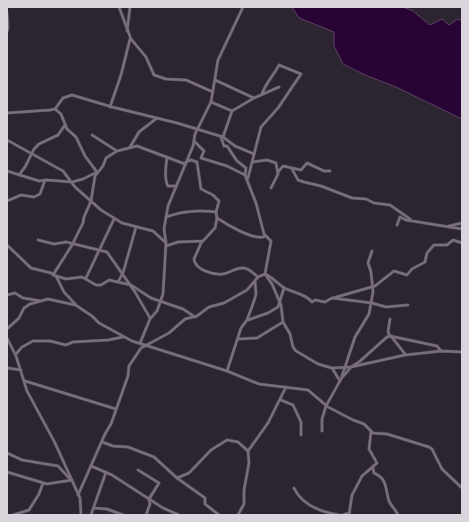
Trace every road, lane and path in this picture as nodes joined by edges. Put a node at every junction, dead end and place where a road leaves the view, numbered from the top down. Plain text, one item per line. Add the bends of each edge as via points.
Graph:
1 (119, 7) edge
2 (130, 7) edge
3 (243, 7) edge
4 (7, 13) edge
5 (127, 31) junction
6 (7, 32) edge
7 (130, 39) dead end
8 (215, 80) junction
9 (279, 87) dead end
10 (213, 92) junction
11 (262, 94) junction
12 (254, 98) junction
13 (211, 102) junction
14 (110, 107) junction
15 (56, 109) junction
16 (232, 111) junction
17 (7, 113) edge
18 (157, 118) junction
19 (65, 124) junction
20 (198, 130) junction
21 (92, 135) dead end
22 (222, 137) junction
23 (7, 140) edge
24 (195, 142) junction
25 (129, 147) junction
26 (117, 151) junction
27 (30, 153) junction
28 (254, 154) junction
29 (167, 157) junction
30 (252, 162) junction
31 (185, 164) junction
32 (292, 169) junction
33 (7, 171) edge
34 (330, 171) dead end
35 (97, 172) junction
36 (278, 172) junction
37 (19, 175) junction
38 (245, 175) junction
39 (247, 178) junction
40 (45, 180) junction
41 (72, 182) junction
42 (176, 186) junction
43 (271, 188) dead end
44 (7, 201) edge
45 (91, 201) junction
46 (216, 212) junction
47 (166, 217) junction
48 (114, 218) junction
49 (217, 218) junction
50 (410, 219) junction
51 (462, 223) edge
52 (397, 225) dead end
53 (448, 226) junction
54 (136, 227) junction
55 (462, 229) edge
56 (266, 236) junction
57 (38, 240) dead end
58 (202, 241) junction
59 (73, 243) junction
60 (462, 243) edge
61 (7, 245) edge
62 (166, 245) junction
63 (99, 249) junction
64 (372, 251) dead end
65 (123, 273) junction
66 (53, 274) junction
67 (265, 274) junction
68 (258, 277) junction
69 (86, 278) junction
70 (118, 282) junction
71 (255, 282) junction
72 (131, 285) junction
73 (373, 286) junction
74 (284, 288) junction
75 (7, 295) edge
76 (332, 298) junction
77 (41, 301) junction
78 (161, 301) junction
79 (280, 303) junction
80 (371, 303) junction
81 (408, 305) dead end
82 (77, 306) junction
83 (195, 317) junction
84 (150, 318) junction
85 (390, 319) dead end
86 (247, 320) junction
87 (283, 322) junction
88 (7, 329) edge
89 (391, 336) junction
90 (123, 337) junction
91 (7, 338) edge
92 (239, 339) junction
93 (140, 343) junction
94 (145, 346) junction
95 (441, 351) junction
96 (462, 352) edge
97 (16, 354) junction
98 (405, 355) junction
99 (345, 367) junction
100 (352, 367) junction
101 (7, 368) edge
102 (332, 368) junction
103 (21, 370) junction
104 (227, 371) junction
105 (340, 380) junction
106 (25, 381) junction
107 (286, 388) junction
108 (281, 400) junction
109 (326, 406) junction
110 (116, 409) junction
111 (322, 431) dead end
112 (371, 432) junction
113 (301, 435) dead end
114 (102, 442) junction
115 (248, 451) junction
116 (7, 453) edge
117 (91, 466) junction
118 (373, 468) junction
119 (138, 470) dead end
120 (7, 472) edge
121 (106, 472) junction
122 (177, 478) junction
123 (71, 480) junction
124 (43, 483) junction
125 (294, 488) dead end
126 (462, 488) edge
127 (78, 495) junction
128 (149, 499) junction
129 (94, 508) junction
130 (349, 514) edge
131 (13, 515) edge
132 (80, 515) edge
133 (91, 515) edge
134 (123, 515) edge
135 (146, 515) edge
136 (179, 515) edge
137 (219, 515) edge
138 (238, 515) edge
139 (339, 515) edge
140 (343, 515) edge
141 (398, 515) edge

1 - 5 street
2 - 5 street
3 - 8 street via 218,60
4 - 6 street
5 - 10 street via 147,59 154,75 166,79 186,80
7 - 14 street
8 - 10 street
8 - 12 street
9 - 11 street
10 - 13 street
11 - 12 street
11 - 28 street via 279,64 301,74 278,108 261,127
12 - 16 street
13 - 16 street
13 - 20 street
14 - 15 street via 72,95 63,98
14 - 18 street
15 - 17 street
15 - 19 street
16 - 22 street
18 - 20 street
18 - 25 street via 139,132
19 - 27 street via 58,135 39,144
19 - 35 street
20 - 22 street
20 - 24 street
21 - 26 street
22 - 28 street
22 - 38 street via 224,146 227,146 237,161 246,168
23 - 27 street
24 - 31 street
24 - 38 street via 204,151 201,158
25 - 26 street
25 - 29 street via 139,146
26 - 35 street via 106,158
27 - 37 street
27 - 41 street via 64,171
28 - 30 street
29 - 31 street
29 - 42 street via 165,182 168,186
30 - 36 street via 272,161 276,164 275,169
30 - 39 street
31 - 42 street
31 - 46 street via 188,160 197,162 201,189 214,195 219,201
32 - 34 street via 300,170 307,162
32 - 36 street via 282,166
32 - 50 street via 298,180 352,198 390,205
33 - 37 street
35 - 41 street
35 - 45 street
36 - 43 street
37 - 40 street via 39,181
38 - 39 street
39 - 56 street
40 - 41 street
40 - 44 street via 40,194 22,195
41 - 45 street
42 - 47 street
45 - 48 street
45 - 59 street
46 - 47 street via 184,212
46 - 49 street
47 - 62 street
48 - 54 street
48 - 63 street
49 - 56 street via 246,233 260,238
49 - 58 street via 215,228
50 - 52 street via 400,217
50 - 53 street
51 - 53 street
53 - 55 street
54 - 62 street via 153,231
54 - 65 street
56 - 67 street via 271,241
57 - 59 street via 54,244
58 - 62 street
58 - 68 street via 194,259 199,268 222,274 237,268 246,268
59 - 63 street
59 - 66 street
60 - 73 street via 453,240 447,245 432,246 425,262 412,269 407,276 394,271
61 - 66 street via 31,268
62 - 78 street
63 - 65 street via 108,252
63 - 69 street
64 - 73 street via 368,263
65 - 70 street
65 - 72 street
66 - 69 street via 66,279
66 - 82 street
67 - 68 street
67 - 74 street
67 - 79 street
68 - 71 street
69 - 70 street via 96,285 109,280
70 - 72 street
71 - 83 street via 247,290 224,303 209,307
71 - 86 street via 256,294
72 - 78 street via 141,293
72 - 84 street
73 - 76 street
73 - 80 street
74 - 76 street via 309,298 312,302 325,302
74 - 79 street
75 - 77 street via 15,293 23,298
76 - 80 street
77 - 82 street via 48,299
77 - 88 street via 27,305
78 - 83 street via 183,309
78 - 84 street via 157,311
79 - 86 street via 278,308
79 - 87 street
80 - 81 street via 386,307
80 - 99 street via 369,314 355,337
82 - 90 street
83 - 94 street via 185,319 169,333
84 - 93 street
85 - 89 street via 388,332
86 - 92 street via 241,328
87 - 92 street via 257,338
87 - 102 street via 296,351 318,364
89 - 95 street via 437,346
89 - 98 street
89 - 100 street
90 - 93 street
90 - 97 street via 76,341 66,345 35,341 22,347
91 - 97 street
92 - 104 street via 234,346
93 - 94 street
94 - 104 street
94 - 110 street via 129,366
95 - 96 street
95 - 98 street
97 - 103 street
98 - 100 street
99 - 100 street
99 - 102 street
99 - 105 street
100 - 105 street
101 - 103 street
102 - 105 street
103 - 106 street
104 - 107 street via 259,384
105 - 109 street
106 - 110 street
106 - 123 street via 27,391 55,443
107 - 108 street
107 - 109 street via 311,391
108 - 113 street via 293,405 301,422
108 - 115 street
109 - 111 street
109 - 112 street via 364,424
110 - 114 street
112 - 118 street via 369,449 377,463
112 - 126 street via 389,434 429,447 442,469
114 - 117 street
114 - 122 street via 128,447 154,457
115 - 122 street via 238,442 227,440 211,450 189,473
115 - 138 street via 244,504
116 - 123 street via 22,460 58,466
117 - 121 street
117 - 127 street
118 - 130 street via 362,476 354,490
118 - 141 street via 374,473 382,478 387,486 390,503
119 - 128 street via 159,483
120 - 124 street
121 - 128 street
121 - 129 street
122 - 137 street via 205,498 204,504
123 - 124 street
123 - 127 street
124 - 131 street via 29,510
125 - 139 street via 311,506
127 - 132 street via 81,501
128 - 135 street
128 - 136 street
129 - 133 street
129 - 134 street via 107,509
130 - 140 street

